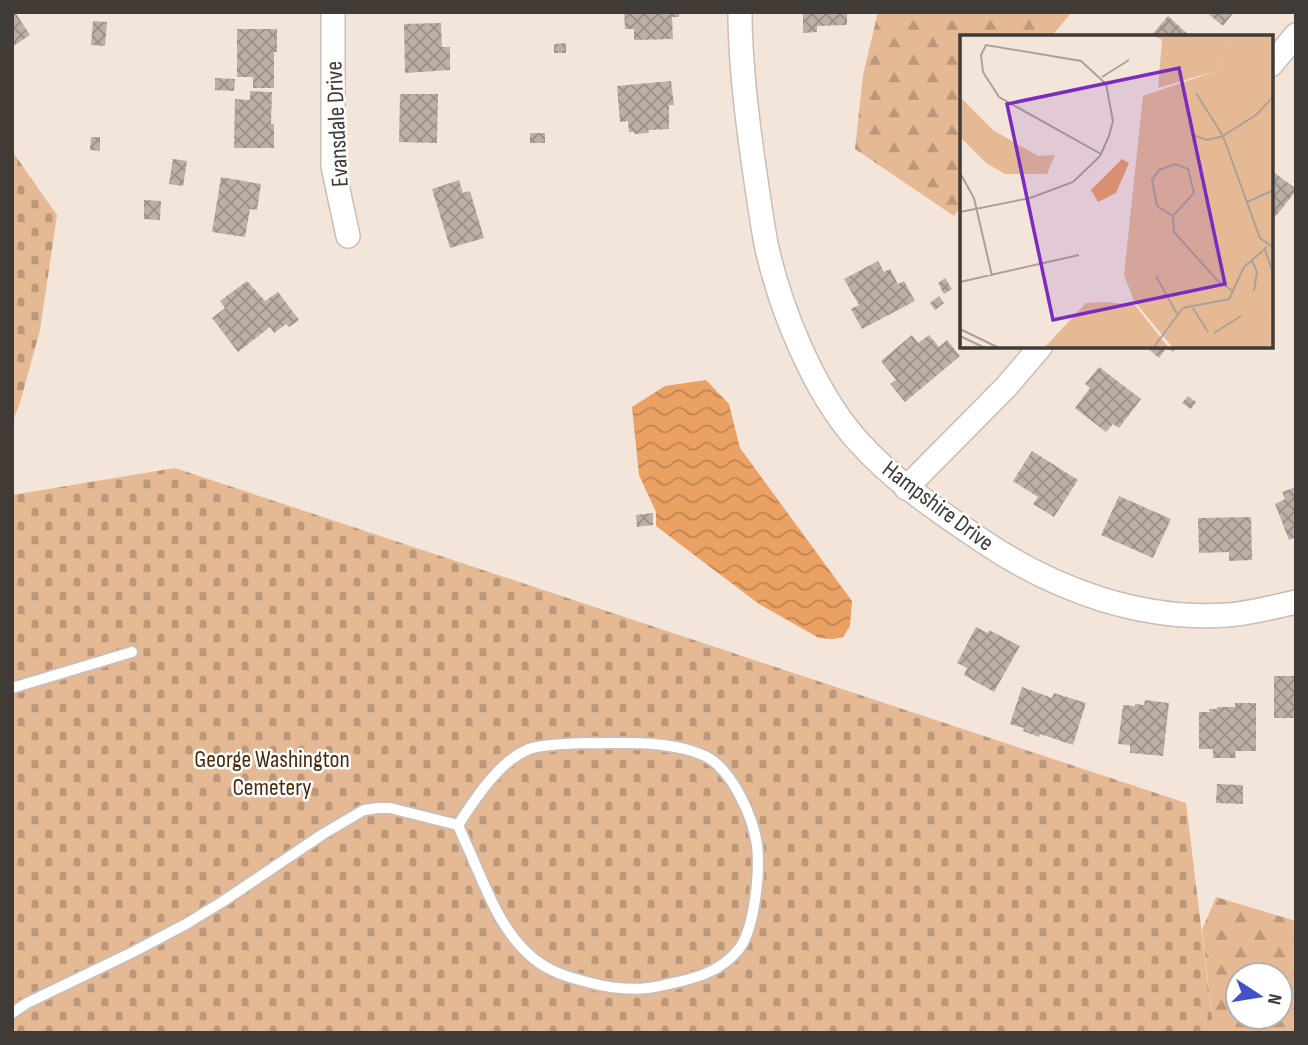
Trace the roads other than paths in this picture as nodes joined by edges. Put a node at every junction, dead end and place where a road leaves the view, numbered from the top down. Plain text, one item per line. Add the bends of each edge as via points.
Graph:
1 (333, 12) edge
2 (740, 12) edge
3 (1296, 35) edge
4 (1273, 63) edge
5 (348, 236) dead end
6 (1039, 348) edge
7 (906, 488) junction
8 (1296, 602) edge
9 (132, 652) dead end
10 (12, 688) edge
11 (458, 825) junction
12 (12, 1013) edge

1 - 5 street, Evansdale Drive via 333,166
2 - 7 street, Hampshire Drive via 747,116 766,245 797,341 824,393 855,438
3 - 4 street
6 - 7 street
7 - 8 street, Hampshire Drive via 998,551 1084,594 1190,615 1228,615
9 - 10 lane
11 - 11 lane via 504,767 532,748 584,743 667,745 689,751 707,758 729,777 751,823 758,865 748,927 740,947 726,961 687,980 624,989 563,975 534,960 501,922
11 - 12 lane via 390,808 364,810 186,924

